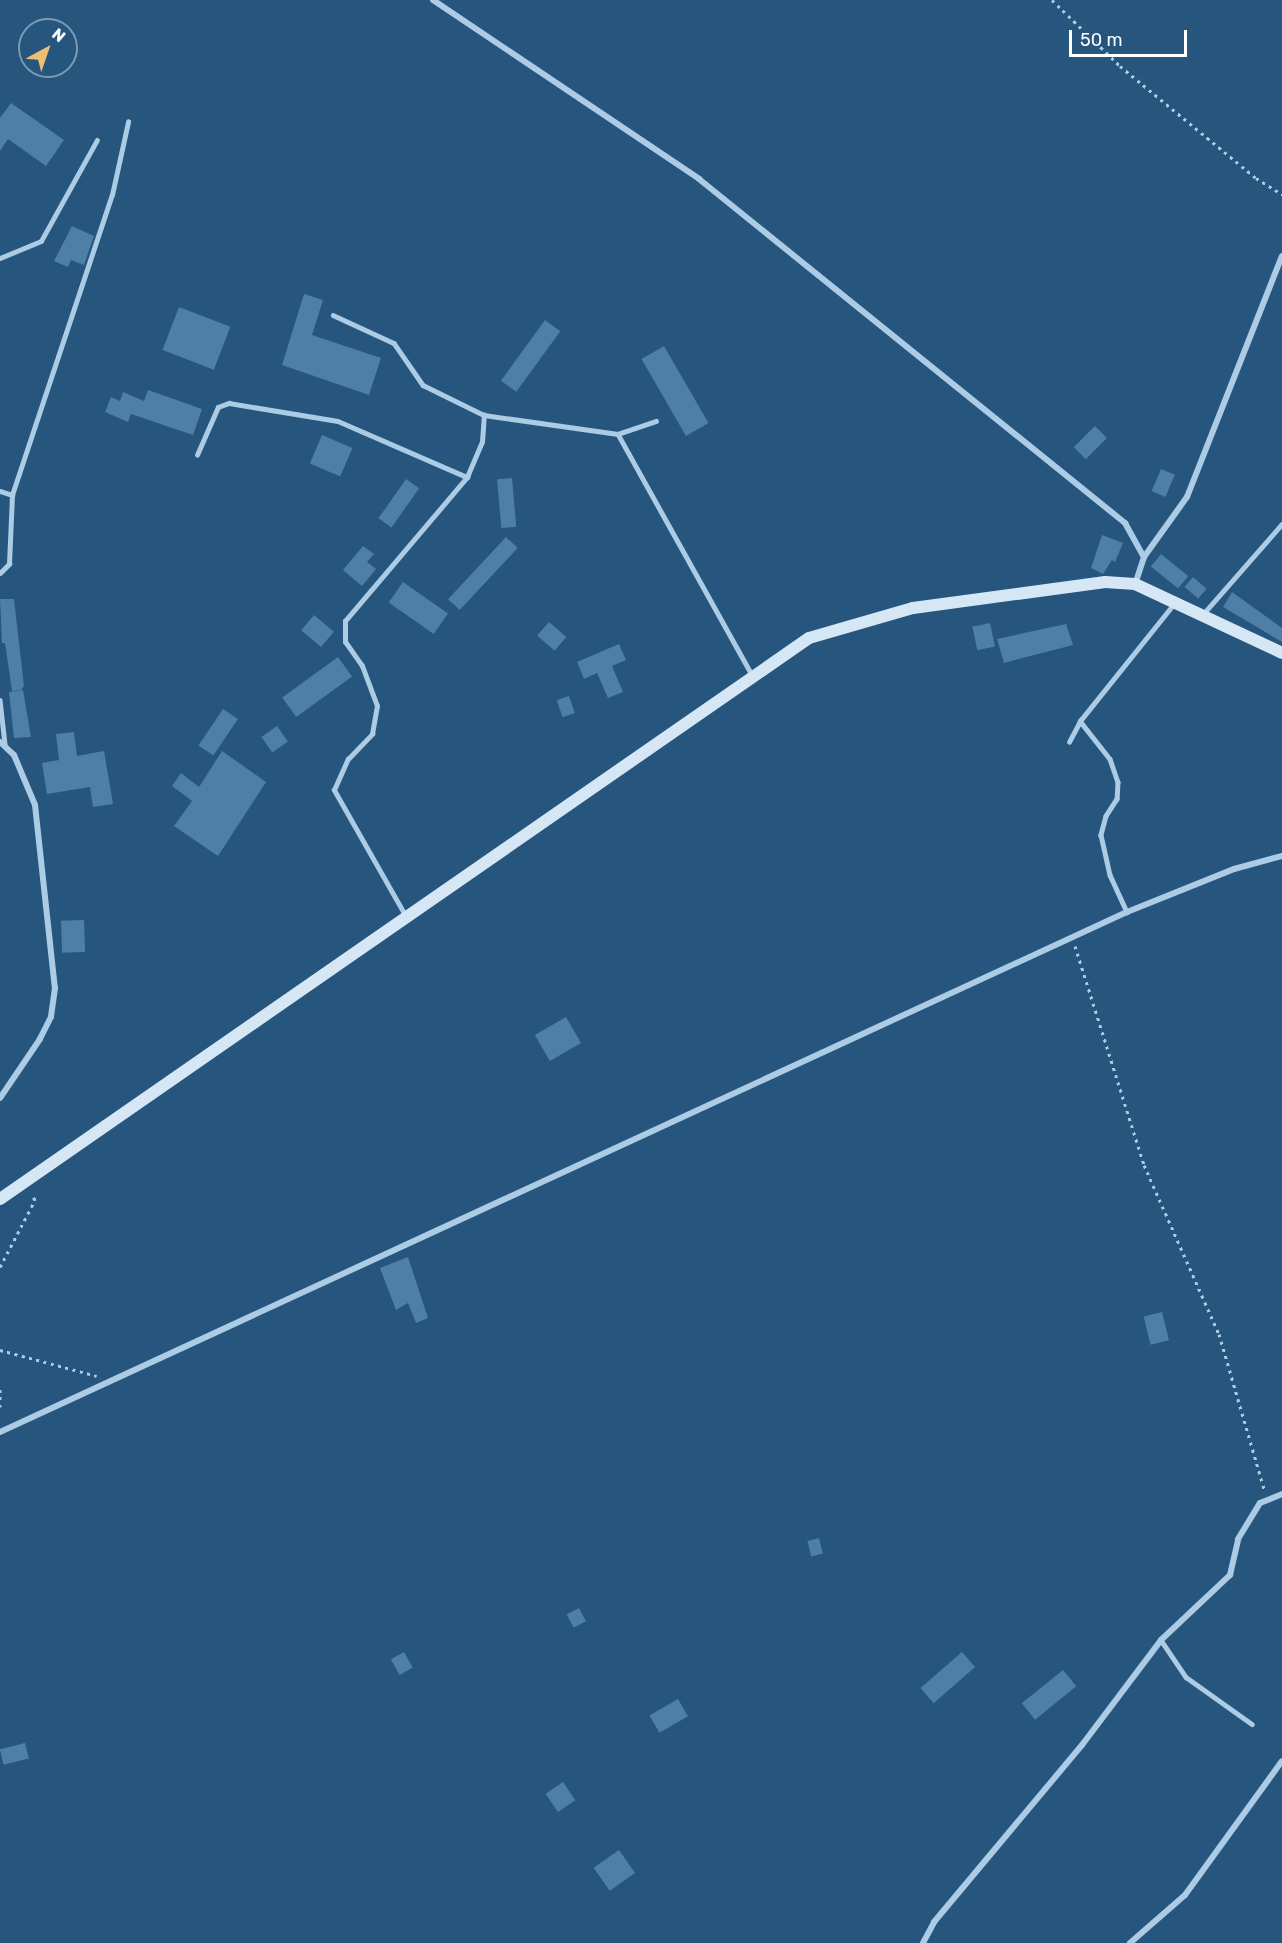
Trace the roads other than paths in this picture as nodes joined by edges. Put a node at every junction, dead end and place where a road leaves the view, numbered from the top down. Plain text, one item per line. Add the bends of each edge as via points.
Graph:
1 (433, 0) edge
2 (128, 122) dead end
3 (97, 140) dead end
4 (1282, 256) edge
5 (0, 258) edge
6 (333, 315) dead end
7 (484, 415) junction
8 (656, 421) dead end
9 (618, 434) junction
10 (197, 455) dead end
11 (467, 477) junction
12 (0, 491) edge
13 (12, 495) junction
14 (1282, 524) edge
15 (1144, 557) junction
16 (0, 573) edge
17 (1135, 584) junction
18 (1177, 600) junction
19 (1204, 613) junction
20 (1282, 653) edge
21 (752, 675) junction
22 (0, 700) edge
23 (1080, 721) junction
24 (1069, 742) dead end
25 (2, 743) edge
26 (1282, 856) edge
27 (1127, 912) junction
28 (406, 917) junction
29 (0, 1098) edge
30 (0, 1199) edge
31 (0, 1432) edge
32 (1282, 1494) edge
33 (1161, 1640) junction
34 (1252, 1724) dead end
35 (1282, 1761) edge
36 (923, 1943) edge
37 (1130, 1943) edge

1 - 15 street via 699,179 1125,523
2 - 13 lane via 112,195
3 - 5 lane via 41,241
4 - 15 street via 1187,497
6 - 7 lane via 394,343 423,385
7 - 9 lane
7 - 11 lane via 483,442
8 - 9 lane
9 - 21 lane
10 - 11 lane via 218,407 229,403 338,421
11 - 28 lane via 345,621 345,642 362,666 377,706 372,734 348,759 334,790
12 - 13 lane
13 - 16 lane via 9,564
14 - 19 lane
15 - 17 street
17 - 18 street
17 - 21 street via 1105,582 913,608 809,638
18 - 19 street
18 - 23 lane
19 - 20 street
21 - 28 street
22 - 25 lane
23 - 24 lane
23 - 27 lane via 1110,759 1118,782 1117,798 1101,835 1110,875
25 - 29 street via 14,755 35,805 55,988 51,1017
26 - 27 street via 1234,869
27 - 31 street
28 - 30 street
32 - 33 street via 1267,1499 1246,1522 1230,1575
33 - 34 lane via 1186,1677
33 - 36 street via 1082,1745 934,1922
35 - 37 street via 1185,1895

